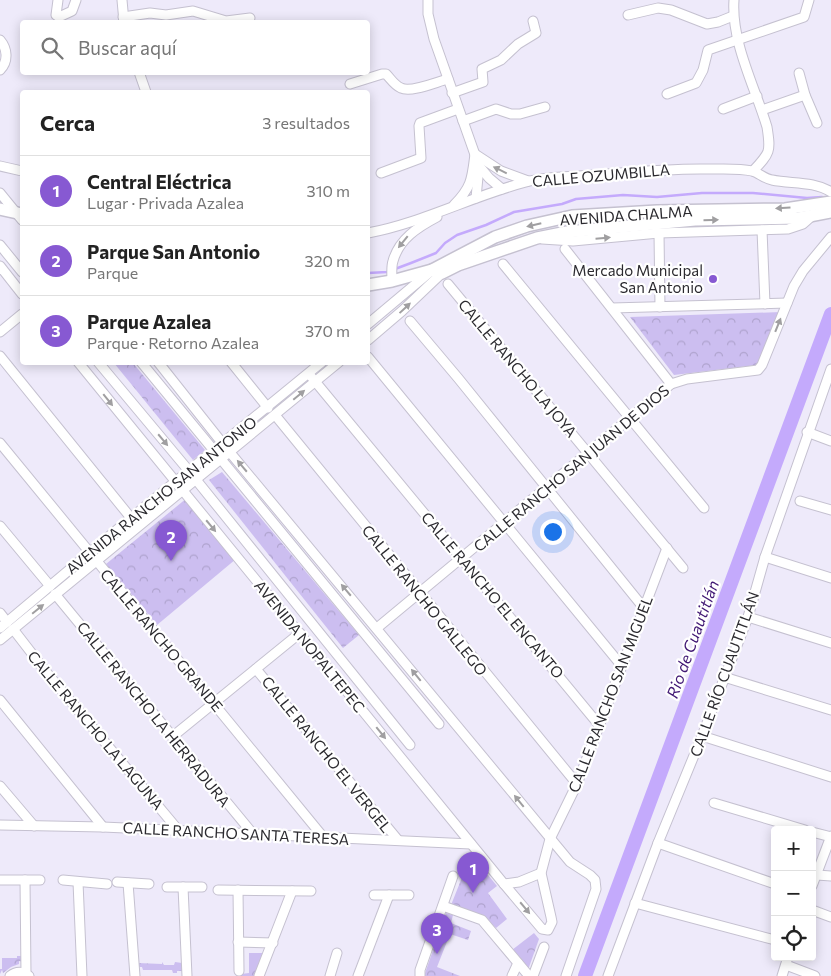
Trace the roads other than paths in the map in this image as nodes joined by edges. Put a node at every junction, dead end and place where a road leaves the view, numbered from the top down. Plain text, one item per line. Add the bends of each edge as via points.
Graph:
1 (58, 0) edge
2 (76, 0) edge
3 (122, 0) edge
4 (428, 0) edge
5 (734, 0) edge
6 (809, 0) edge
7 (628, 16) dead end
8 (733, 16) junction
9 (250, 18) dead end
10 (123, 20) edge
11 (223, 20) edge
12 (234, 20) edge
13 (533, 21) dead end
14 (0, 40) edge
15 (738, 40) junction
16 (0, 70) edge
17 (799, 73) dead end
18 (140, 75) edge
19 (448, 79) junction
20 (350, 84) dead end
21 (145, 90) edge
22 (452, 93) junction
23 (666, 94) dead end
24 (805, 95) junction
25 (756, 96) junction
26 (545, 107) dead end
27 (458, 109) junction
28 (723, 109) dead end
29 (762, 110) junction
30 (463, 121) junction
31 (817, 123) dead end
32 (475, 154) junction
33 (0, 166) edge
34 (480, 166) junction
35 (20, 171) edge
36 (753, 171) junction
37 (381, 173) dead end
38 (528, 181) junction
39 (502, 189) junction
40 (830, 191) edge
41 (0, 193) edge
42 (476, 198) junction
43 (831, 202) edge
44 (0, 209) edge
45 (451, 209) junction
46 (831, 212) edge
47 (814, 215) junction
48 (20, 216) edge
49 (762, 230) junction
50 (370, 233) edge
51 (659, 233) junction
52 (831, 237) edge
53 (537, 238) junction
54 (0, 245) edge
55 (565, 249) dead end
56 (503, 264) dead end
57 (0, 266) edge
58 (20, 270) edge
59 (392, 272) junction
60 (437, 272) junction
61 (370, 283) edge
62 (448, 284) dead end
63 (20, 291) edge
64 (787, 303) junction
65 (765, 304) junction
66 (660, 307) junction
67 (612, 308) junction
68 (20, 316) edge
69 (410, 321) dead end
70 (370, 322) edge
71 (0, 332) edge
72 (370, 338) edge
73 (0, 356) edge
74 (370, 359) edge
75 (80, 365) edge
76 (101, 365) edge
77 (143, 365) edge
78 (160, 365) edge
79 (233, 365) edge
80 (319, 365) edge
81 (335, 365) edge
82 (830, 372) edge
83 (309, 374) junction
84 (316, 381) junction
85 (671, 384) junction
86 (268, 408) junction
87 (275, 415) junction
88 (630, 419) junction
89 (808, 432) junction
90 (831, 441) edge
91 (0, 442) edge
92 (223, 444) junction
93 (213, 452) junction
94 (230, 452) junction
95 (588, 453) junction
96 (220, 460) junction
97 (189, 471) junction
98 (195, 479) junction
99 (175, 483) junction
100 (547, 488) junction
101 (182, 490) junction
102 (800, 501) dead end
103 (704, 508) dead end
104 (831, 510) edge
105 (131, 518) junction
106 (504, 524) junction
107 (0, 526) edge
108 (667, 548) junction
109 (93, 557) junction
110 (765, 557) junction
111 (462, 558) junction
112 (683, 568) dead end
113 (831, 578) edge
114 (50, 586) junction
115 (420, 593) junction
116 (56, 594) junction
117 (643, 607) junction
118 (0, 613) edge
119 (748, 617) junction
120 (7, 626) edge
121 (377, 628) junction
122 (300, 633) junction
123 (0, 640) edge
124 (831, 643) edge
125 (621, 665) junction
126 (256, 668) junction
127 (724, 677) junction
128 (0, 700) edge
129 (214, 703) junction
130 (831, 710) edge
131 (439, 724) dead end
132 (599, 725) junction
133 (702, 736) junction
134 (172, 737) junction
135 (410, 745) dead end
136 (831, 776) edge
137 (577, 784) junction
138 (0, 786) edge
139 (714, 804) dead end
140 (0, 825) edge
141 (34, 826) junction
142 (791, 826) edge
143 (103, 827) junction
144 (180, 831) junction
145 (816, 833) edge
146 (253, 834) junction
147 (831, 837) edge
148 (324, 838) junction
149 (550, 839) junction
150 (398, 840) junction
151 (658, 843) junction
152 (471, 844) junction
153 (542, 873) junction
154 (817, 875) joint
155 (453, 876) dead end
156 (831, 876) edge
157 (0, 880) edge
158 (25, 880) junction
159 (40, 880) dead end
160 (62, 880) dead end
161 (78, 882) junction
162 (117, 882) dead end
163 (128, 883) junction
164 (771, 883) edge
165 (107, 884) dead end
166 (149, 884) dead end
167 (504, 884) junction
168 (167, 887) dead end
169 (183, 887) junction
170 (202, 887) dead end
171 (218, 890) dead end
172 (238, 890) junction
173 (292, 891) junction
174 (311, 891) dead end
175 (374, 895) dead end
176 (389, 895) junction
177 (409, 895) dead end
178 (635, 903) junction
179 (443, 906) junction
180 (816, 911) edge
181 (831, 917) edge
182 (771, 939) edge
183 (238, 942) junction
184 (273, 943) junction
185 (544, 947) dead end
186 (337, 954) dead end
187 (787, 961) edge
188 (518, 962) junction
189 (239, 971) dead end
190 (28, 975) edge
191 (10, 976) edge
192 (82, 976) edge
193 (135, 976) edge
194 (187, 976) edge
195 (259, 976) edge
196 (330, 976) edge
197 (358, 976) edge
198 (420, 976) edge
199 (512, 976) edge
200 (529, 976) edge
201 (533, 976) edge
202 (566, 976) edge
203 (608, 976) edge
204 (782, 976) edge
205 (816, 976) edge

1 - 2 street via 56,15 59,18 72,11
3 - 10 street
4 - 19 street via 434,39
5 - 8 street
6 - 15 street via 804,17
7 - 8 street via 658,8 707,24
8 - 15 street
9 - 12 street
10 - 11 street via 150,13 166,15 193,11
13 - 22 street via 536,33 482,70 482,82
14 - 16 street via 7,55
15 - 23 street via 708,50 696,83
15 - 25 street
17 - 24 street
18 - 21 street
19 - 20 street via 408,90 394,83 386,74
19 - 22 street
22 - 27 street
24 - 29 street
24 - 31 street
25 - 28 street
25 - 29 street
26 - 30 street via 520,114 496,109
27 - 30 street
27 - 37 street via 420,123 421,158
29 - 36 street via 770,148 767,157
30 - 32 street
32 - 34 street
38 -> 32 street via 501,171
32 - 45 street via 469,186
33 - 35 street
34 - 39 street
34 - 42 street
36 - 38 street, CALLE OZUMBILLA via 679,168
36 - 40 street via 768,180 817,186
38 - 39 street, CALLE OZUMBILLA
39 - 42 street, CALLE OZUMBILLA
41 - 48 street
42 - 45 street, CALLE OZUMBILLA
43 -> 60 main road, AVENIDA CHALMA via 785,209 572,216 495,237
44 - 48 main road
45 - 50 street, CALLE OZUMBILLA
45 -> 59 street via 411,233 398,248
46 - 47 main road, AVENIDA CHALMA
47 - 49 street via 798,227
53 -> 47 main road, AVENIDA CHALMA via 566,232 671,222
49 - 51 street
49 - 65 street
53 -> 51 street via 558,241
51 - 66 street
52 - 64 street, CALLE RANCHO SAN JUAN DE DIOS via 803,271
53 - 60 main road, AVENIDA CHALMA
54 - 58 street
55 - 67 street
56 - 88 street
57 - 63 street
59 - 60 main road
59 - 61 main road
60 - 70 street
72 -> 60 street
62 - 95 street, CALLE RANCHO LA JOYA
64 - 65 street
85 -> 64 street, CALLE RANCHO SAN JUAN DE DIOS via 696,377 758,370
65 - 66 street
66 - 67 street
67 - 85 street
68 - 71 street
69 - 100 street
73 - 105 street
74 - 106 street
75 -> 99 street, AVENIDA NOPALTEPEC
76 -> 97 street
77 - 93 street
78 - 92 street
79 - 86 street
80 - 83 street, AVENIDA RANCHO SAN ANTONIO
81 - 84 street, AVENIDA RANCHO SAN ANTONIO
82 - 89 street, CALLE RÍO CUAUTITLÁN
83 - 84 street, CALLE RANCHO EL ENCANTO
83 - 86 street, AVENIDA RANCHO SAN ANTONIO
87 -> 84 street, AVENIDA RANCHO SAN ANTONIO
84 - 111 street, CALLE RANCHO EL ENCANTO
85 - 88 street, CALLE RANCHO SAN JUAN DE DIOS
86 - 92 street, AVENIDA RANCHO SAN ANTONIO
87 - 94 street, AVENIDA RANCHO SAN ANTONIO
87 - 115 street, CALLE RANCHO GALLEGO
88 - 95 street, CALLE RANCHO SAN JUAN DE DIOS
88 - 103 street
89 - 90 street
89 - 110 street, CALLE RÍO CUAUTITLÁN
91 - 109 street, CALLE RANCHO GRANDE
92 - 93 street, AVENIDA RANCHO SAN ANTONIO
92 - 94 street
93 - 96 street
93 - 97 street, AVENIDA RANCHO SAN ANTONIO
94 - 96 street, AVENIDA RANCHO SAN ANTONIO
121 -> 94 street
95 - 100 street, CALLE RANCHO SAN JUAN DE DIOS
95 - 108 street, CALLE RANCHO LA JOYA
96 - 98 street, AVENIDA RANCHO SAN ANTONIO
96 - 131 street
97 - 98 street
97 - 99 street, AVENIDA RANCHO SAN ANTONIO
98 - 101 street, AVENIDA RANCHO SAN ANTONIO
98 - 135 street
99 - 101 street, AVENIDA NOPALTEPEC
99 - 105 street, AVENIDA RANCHO SAN ANTONIO
100 - 106 street, CALLE RANCHO SAN JUAN DE DIOS
100 - 117 street
101 - 109 street, AVENIDA RANCHO SAN ANTONIO
101 -> 122 street, AVENIDA NOPALTEPEC
102 - 104 street
105 - 109 street, AVENIDA RANCHO SAN ANTONIO
106 - 111 street, CALLE RANCHO SAN JUAN DE DIOS
106 - 125 street
107 - 114 street
108 - 112 street, CALLE RANCHO LA JOYA
108 - 117 street, CALLE RANCHO SAN MIGUEL
109 - 114 street, AVENIDA RANCHO SAN ANTONIO
109 - 116 street, AVENIDA RANCHO SAN ANTONIO
109 - 129 street, CALLE RANCHO GRANDE
110 - 113 street
110 - 119 street, CALLE RÍO CUAUTITLÁN
111 - 115 street, CALLE RANCHO SAN JUAN DE DIOS
111 - 132 street, CALLE RANCHO EL ENCANTO
114 - 120 street, AVENIDA RANCHO SAN ANTONIO
115 - 121 street, CALLE RANCHO SAN JUAN DE DIOS
115 - 137 street, CALLE RANCHO GALLEGO
120 -> 116 street, AVENIDA RANCHO SAN ANTONIO
116 - 134 street, CALLE RANCHO LA HERRADURA
117 - 125 street, CALLE RANCHO SAN MIGUEL
118 - 120 street, CALLE RANCHO LA LAGUNA
119 - 124 street
119 - 127 street, CALLE RÍO CUAUTITLÁN
120 - 123 street, AVENIDA RANCHO SAN ANTONIO
120 - 144 street, CALLE RANCHO LA LAGUNA
149 -> 121 street
122 - 126 street
122 -> 152 street, AVENIDA NOPALTEPEC
125 - 132 street, CALLE RANCHO SAN MIGUEL
126 - 129 street
126 - 150 street, CALLE RANCHO EL VERGEL
127 - 130 street
127 - 133 street, CALLE RÍO CUAUTITLÁN
128 - 143 street
129 - 134 street
129 - 148 street, CALLE RANCHO GRANDE
132 - 137 street, CALLE RANCHO SAN MIGUEL
133 - 136 street
133 - 151 street, CALLE RÍO CUAUTITLÁN
134 - 146 street, CALLE RANCHO LA HERRADURA
137 - 149 street, CALLE RANCHO SAN MIGUEL
138 - 141 street
139 - 142 street
140 - 141 street, CALLE RANCHO SANTA TERESA
141 - 143 street, CALLE RANCHO SANTA TERESA
143 - 144 street, CALLE RANCHO SANTA TERESA
144 - 146 street, CALLE RANCHO SANTA TERESA
145 - 147 street
146 - 148 street, CALLE RANCHO SANTA TERESA
147 - 154 street
148 - 150 street, CALLE RANCHO SANTA TERESA
149 - 153 street, CALLE RANCHO SAN MIGUEL
149 - 202 street via 570,862 595,880 596,889
150 - 152 street, CALLE RANCHO SANTA TERESA
151 - 164 street
151 - 178 street, CALLE RÍO CUAUTITLÁN
152 - 167 street, AVENIDA NOPALTEPEC
153 - 167 street
167 -> 153 street, AVENIDA NOPALTEPEC via 542,929 548,930 552,922
154 - 156 street
155 - 179 street
157 - 158 street
158 - 159 street
158 - 190 street
160 - 161 street
161 - 165 street
161 - 192 street
162 - 163 street
163 - 166 street
163 - 193 street
168 - 169 street
169 - 170 street
169 - 194 street
171 - 172 street
172 - 173 street
172 - 183 street
173 - 174 street
173 - 184 street
175 - 176 street
176 - 177 street
176 - 197 street
178 - 182 street
178 - 203 street, CALLE RÍO CUAUTITLÁN
179 - 188 street via 482,920
179 - 198 street
180 - 181 street
183 - 184 street
183 - 189 street
184 - 195 street
185 - 201 street
186 - 196 street
187 - 204 street
187 - 205 street
188 - 199 street
188 - 200 street
190 - 191 street via 17,972

